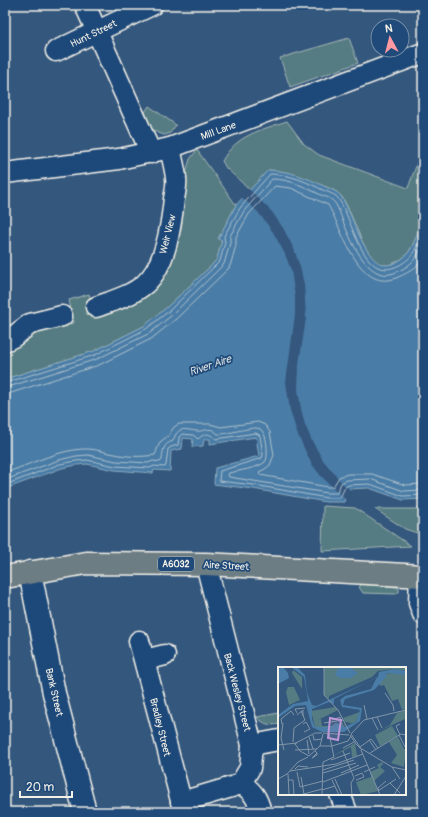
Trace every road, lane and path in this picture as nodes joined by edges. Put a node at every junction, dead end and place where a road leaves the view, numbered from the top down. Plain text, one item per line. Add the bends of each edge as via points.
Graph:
1 (85, 5) edge
2 (152, 5) edge
3 (97, 31) junction
4 (56, 52) dead end
5 (423, 53) edge
6 (160, 150) junction
7 (5, 173) edge
8 (96, 307) dead end
9 (62, 316) dead end
10 (5, 341) edge
11 (206, 564) junction
12 (30, 572) junction
13 (422, 576) edge
14 (5, 577) edge
15 (423, 614) edge
16 (139, 641) dead end
17 (165, 655) dead end
18 (145, 660) junction
19 (278, 740) edge
20 (252, 745) junction
21 (241, 783) junction
22 (340, 795) edge
23 (182, 807) edge
24 (85, 812) edge
25 (261, 812) edge
26 (347, 812) edge

1 - 3 street, Weir View
2 - 3 street, Hunt Street
3 - 4 street, Hunt Street
3 - 6 street, Weir View
5 - 6 street, Mill Lane
6 - 7 street, Mill Lane via 119,159
6 - 8 street, Weir View via 176,179 165,249 157,268 146,283 121,298
9 - 10 street via 30,324 13,338
11 - 12 main road, Aire Street / A6032 via 86,563
11 - 13 main road, Aire Street / A6032
11 - 20 street, Back Wesley Street
12 - 14 main road, A6032
12 - 24 street, Bank Street via 54,693
13 - 15 street via 419,603
16 - 18 street, Bradley Street
17 - 18 street
18 - 23 street, Bradley Street
19 - 20 street
20 - 21 street, Back Wesley Street via 250,768
21 - 23 street
21 - 25 street via 254,793
22 - 26 street

